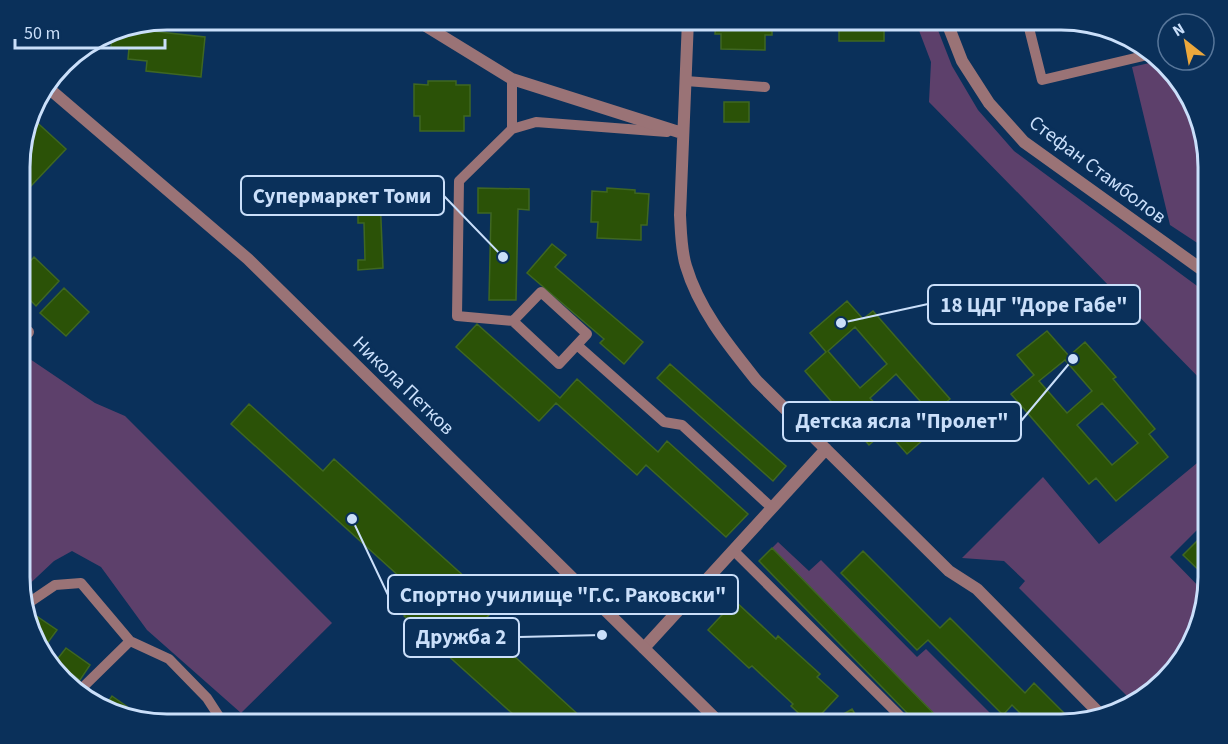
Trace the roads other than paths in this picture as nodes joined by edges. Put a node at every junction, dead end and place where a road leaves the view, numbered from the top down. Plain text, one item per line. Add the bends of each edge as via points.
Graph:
1 (432, 30) edge
2 (688, 30) edge
3 (950, 30) edge
4 (1030, 30) edge
5 (1142, 56) edge
6 (512, 79) junction
7 (686, 81) junction
8 (765, 87) dead end
9 (53, 92) edge
10 (512, 129) junction
11 (682, 133) junction
12 (1198, 267) edge
13 (513, 321) junction
14 (577, 345) junction
15 (826, 449) junction
16 (772, 508) junction
17 (733, 550) junction
18 (32, 600) edge
19 (130, 641) junction
20 (644, 648) junction
21 (84, 686) edge
22 (1095, 709) edge
23 (897, 713) edge
24 (217, 714) edge
25 (711, 714) edge

1 - 6 street
2 - 7 street
3 - 12 street, Стефан Стамболов via 962,61 989,103 1024,142
4 - 5 lane via 1042,80
6 - 10 lane
6 - 11 street
7 - 8 lane
7 - 11 street
9 - 20 street, Никола Петков via 248,259
10 - 11 lane via 536,122
10 - 13 lane via 459,181 456,316
11 - 15 street via 681,244 693,287 710,318 757,381
13 - 14 lane via 559,364
13 - 14 lane via 541,292 587,334
14 - 16 lane via 664,422 682,425
15 - 16 street
15 - 22 street via 949,571 977,589
16 - 17 street
17 - 20 street
17 - 23 lane
18 - 19 lane via 55,585 81,583
19 - 21 lane
19 - 24 lane via 169,659
20 - 25 street, Никола Петков

